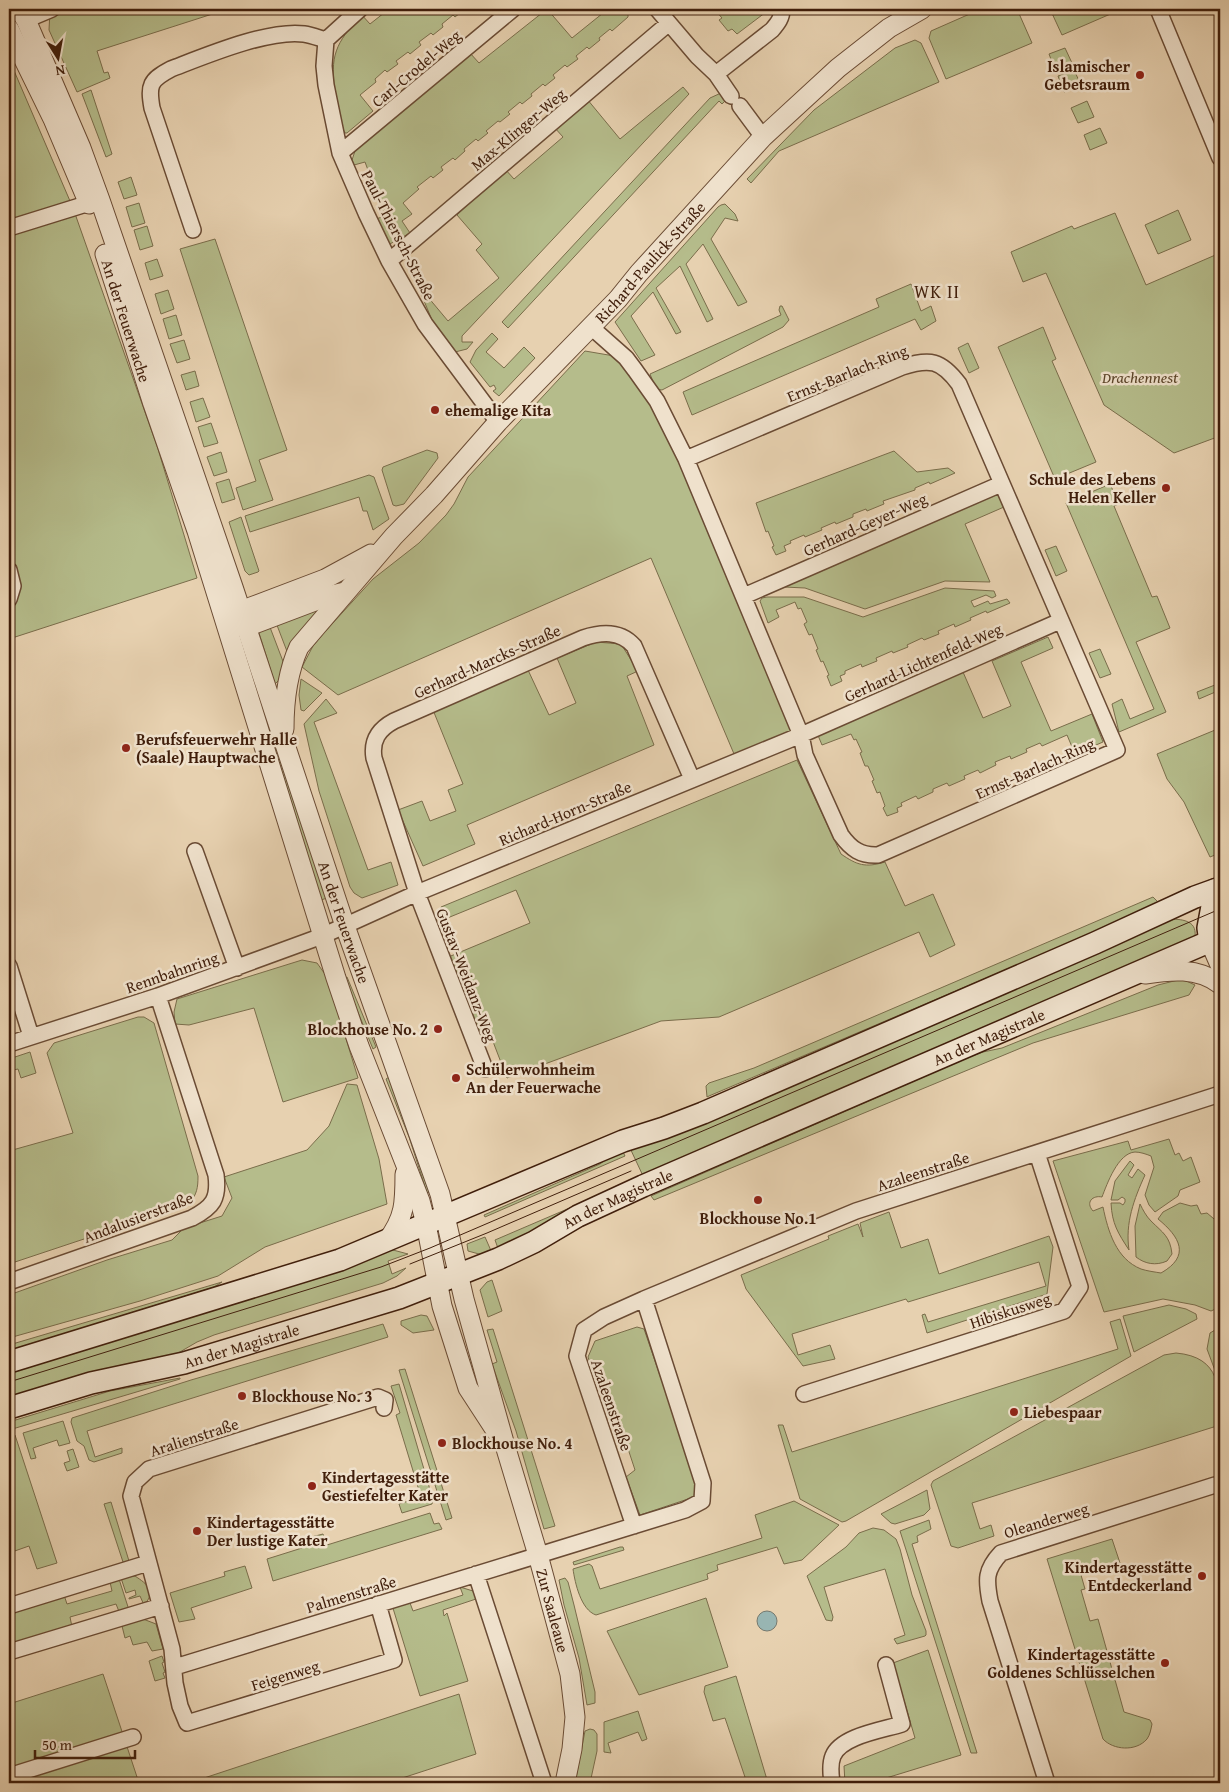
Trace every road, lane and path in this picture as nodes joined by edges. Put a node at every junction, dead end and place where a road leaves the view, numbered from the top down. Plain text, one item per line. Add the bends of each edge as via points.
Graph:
1 (52, 9) edge
2 (360, 9) edge
3 (513, 9) edge
4 (657, 9) edge
5 (782, 9) edge
6 (922, 9) edge
7 (1158, 9) edge
8 (23, 14) edge
9 (669, 23) junction
10 (9, 29) edge
11 (326, 40) junction
12 (716, 74) junction
13 (763, 137) junction
14 (340, 153) junction
15 (1220, 158) edge
16 (95, 202) junction
17 (9, 228) edge
18 (193, 230) dead end
19 (390, 261) junction
20 (591, 327) junction
21 (498, 422) junction
22 (686, 459) junction
23 (1001, 484) junction
24 (394, 536) junction
25 (9, 570) edge
26 (233, 587) junction
27 (345, 592) junction
28 (744, 596) junction
29 (273, 598) junction
30 (9, 599) edge
31 (1060, 621) junction
32 (237, 622) junction
33 (800, 735) junction
34 (284, 740) junction
35 (692, 779) junction
36 (195, 852) dead end
37 (1218, 889) edge
38 (417, 893) junction
39 (1180, 904) junction
40 (345, 926) junction
41 (1215, 931) edge
42 (322, 936) junction
43 (1220, 965) edge
44 (9, 966) edge
45 (237, 968) junction
46 (1129, 977) junction
47 (1220, 984) edge
48 (158, 996) junction
49 (31, 1036) junction
50 (9, 1044) edge
51 (485, 1069) dead end
52 (1220, 1094) edge
53 (1037, 1153) junction
54 (405, 1165) junction
55 (446, 1216) junction
56 (426, 1224) junction
57 (387, 1241) junction
58 (459, 1275) junction
59 (9, 1282) edge
60 (437, 1284) junction
61 (644, 1299) junction
62 (9, 1362) edge
63 (804, 1394) dead end
64 (9, 1408) edge
65 (384, 1408) dead end
66 (504, 1442) junction
67 (1220, 1486) edge
68 (634, 1526) junction
69 (538, 1555) junction
70 (148, 1564) junction
71 (476, 1574) junction
72 (378, 1604) junction
73 (9, 1606) edge
74 (161, 1606) junction
75 (9, 1652) edge
76 (886, 1665) dead end
77 (175, 1667) junction
78 (133, 1736) dead end
79 (9, 1776) edge
80 (544, 1783) edge
81 (566, 1783) edge
82 (832, 1783) edge
83 (1047, 1783) edge

1 - 8 street
2 - 11 street
3 - 14 street, Carl-Crodel-Weg
4 - 9 street
5 - 12 street via 779,23
6 - 13 street, Richard-Paulick-Straße via 889,28 838,68
7 - 15 street
8 - 16 street, An der Feuerwache via 81,148
9 - 12 street via 696,56
9 - 19 street, Max-Klinger-Weg
10 - 16 street, An der Feuerwache
11 - 14 street, Paul-Thiersch-Straße via 326,85
11 - 18 street via 304,34 260,38 170,69 151,84 152,108
12 - 13 street
13 - 20 street, Richard-Paulick-Straße
14 - 19 street, Paul-Thiersch-Straße
16 - 17 street
16 - 26 street, An der Feuerwache
16 - 32 street, An der Feuerwache via 153,404 197,531
19 - 21 street, Paul-Thiersch-Straße via 426,324
20 - 21 street, Richard-Paulick-Straße
20 - 22 street, Ernst-Barlach-Ring via 635,370 657,401
21 - 24 street, Richard-Paulick-Straße
22 - 23 street, Ernst-Barlach-Ring via 902,367 917,362 935,363 948,369 959,384
22 - 28 street, Ernst-Barlach-Ring
23 - 28 street, Gerhard-Geyer-Weg
23 - 31 street, Ernst-Barlach-Ring
24 - 27 street, Richard-Paulick-Straße
24 - 29 street, Richard-Paulick-Straße via 344,570
25 - 30 street via 13,586
26 - 29 street via 254,596
26 - 32 street, An der Feuerwache
27 - 32 street
27 - 34 street, Richard-Paulick-Straße via 299,647 291,664 286,690
28 - 33 street, Ernst-Barlach-Ring
29 - 32 street, Richard-Paulick-Straße via 251,607
31 - 33 street, Gerhard-Lichtenfeld-Weg
31 - 33 street, Ernst-Barlach-Ring via 1117,750 995,805 889,851 867,856 849,846 841,835 805,756
32 - 34 street, An der Feuerwache
32 - 42 street, An der Feuerwache via 233,646
33 - 35 street, Richard-Horn-Straße
34 - 40 street, An der Feuerwache
35 - 38 street, Richard-Horn-Straße
35 - 38 street, Gerhard-Marcks-Straße via 634,646 623,637 609,633 583,638 394,722 376,737 374,758
36 - 45 street
37 - 39 main road
37 - 41 main road
38 - 40 street, Richard-Horn-Straße
38 - 51 street, Gustav-Weidanz-Weg
39 - 41 main road
39 - 55 main road via 703,1113 623,1141
40 - 42 street, Rennbahnring
40 - 55 street, An der Feuerwache
41 - 43 street
41 - 46 main road, An der Magistrale
42 - 45 street, Rennbahnring
42 - 54 street, An der Feuerwache
44 - 49 street
45 - 48 street, Rennbahnring
46 - 47 street via 1170,970 1189,971
46 - 58 main road, An der Magistrale via 643,1186 578,1216 534,1242
48 - 49 street, Rennbahnring
48 - 59 street, Andalusierstraße via 216,1175 216,1198 192,1218
49 - 50 street, Rennbahnring
52 - 53 street, Azaleenstraße
53 - 61 street, Azaleenstraße via 856,1211
53 - 63 street, Hibiskusweg via 1080,1287 1064,1311
54 - 56 street, An der Feuerwache
54 - 57 street via 404,1206
55 - 56 main road
55 - 58 street, Zur Saaleaue
56 - 57 main road
56 - 60 street, Zur Saaleaue
57 - 62 main road via 340,1260
58 - 60 main road, An der Magistrale
58 - 66 street, Zur Saaleaue
60 - 64 main road, An der Magistrale via 184,1364 91,1383
60 - 66 street, Zur Saaleaue via 468,1388
61 - 68 street, Azaleenstraße via 584,1330 577,1356
61 - 68 street via 703,1482 702,1501 685,1510
65 - 70 street, Aralienstraße via 384,1400 378,1397 149,1469 135,1482 131,1496
66 - 69 street, Zur Saaleaue
67 - 83 street, Oleanderweg via 1001,1553 988,1569 990,1602
68 - 69 street
69 - 71 street, Palmenstraße
69 - 81 street, Zur Saaleaue via 570,1674 575,1717
70 - 73 street
70 - 74 street, Aralienstraße
71 - 72 street, Palmenstraße
71 - 80 street
72 - 77 street, Palmenstraße
72 - 77 street, Feigenweg via 394,1660 187,1724 178,1698
74 - 75 street
74 - 77 street, Aralienstraße
76 - 82 street via 902,1724 853,1738 839,1747 832,1757
78 - 79 street

